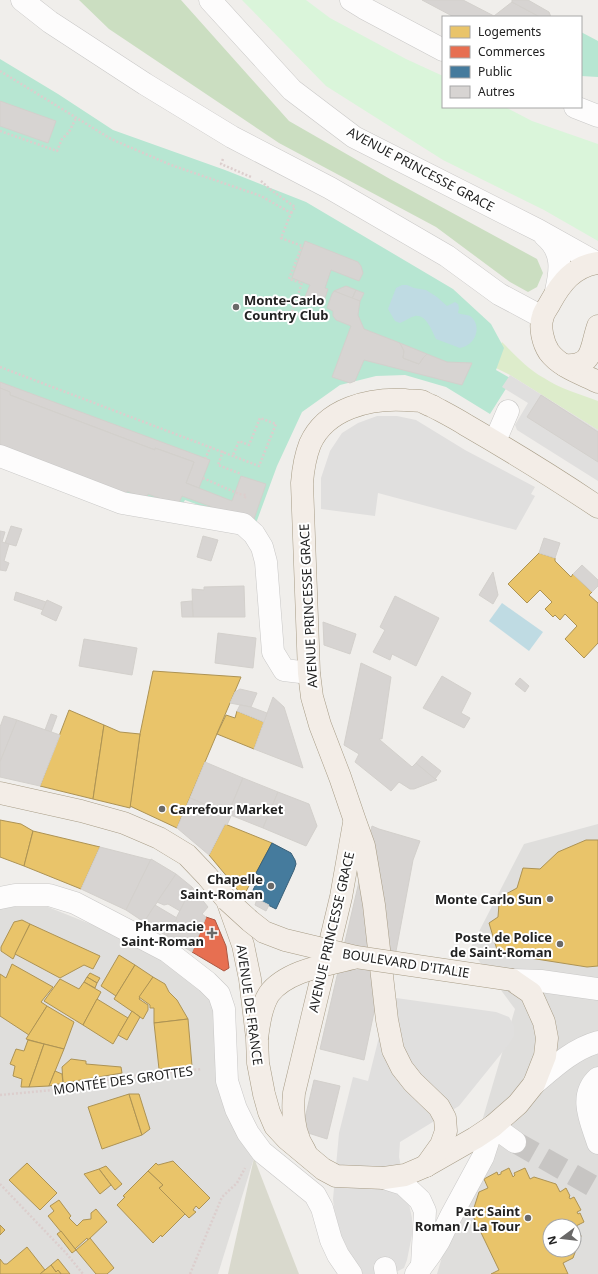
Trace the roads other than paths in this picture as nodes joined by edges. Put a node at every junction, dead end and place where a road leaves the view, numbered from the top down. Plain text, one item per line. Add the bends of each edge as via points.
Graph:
1 (22, 0) edge
2 (210, 0) edge
3 (351, 0) edge
4 (442, 49) edge
5 (578, 108) edge
6 (598, 116) edge
7 (538, 230) junction
8 (598, 264) edge
9 (556, 291) junction
10 (542, 317) junction
11 (597, 336) edge
12 (564, 365) junction
13 (598, 382) edge
14 (508, 411) dead end
15 (495, 441) junction
16 (0, 456) edge
17 (598, 507) edge
18 (309, 673) junction
19 (0, 793) edge
20 (355, 822) junction
21 (0, 898) edge
22 (227, 900) junction
23 (356, 957) junction
24 (512, 980) junction
25 (598, 989) edge
26 (257, 1038) junction
27 (598, 1042) edge
28 (598, 1078) edge
29 (534, 1084) junction
30 (493, 1126) junction
31 (515, 1142) tunnel mouth
32 (598, 1143) edge
33 (310, 1157) junction
34 (426, 1166) junction
35 (384, 1178) junction
36 (419, 1269) edge
37 (351, 1274) edge

1 - 10 street via 50,22 165,96 447,256 498,294
2 - 7 street, AVENUE PRINCESSE GRACE via 292,90 354,137
3 - 4 street
5 - 6 street
7 - 8 street, AVENUE PRINCESSE GRACE
7 - 9 street via 555,247 558,256 560,272
8 - 9 main road via 577,270 564,280
9 - 10 main road
10 - 12 main road via 546,346
11 - 12 main road via 589,357 579,364
12 - 13 main road
14 - 15 street
15 - 17 main road, AVENUE PRINCESSE GRACE
15 - 18 main road, AVENUE PRINCESSE GRACE via 422,401 380,400 360,404 331,418 320,429 310,443 304,461 302,483
16 - 18 street via 122,504 243,524 254,534 262,547 266,562 273,652 284,670
18 - 20 main road, AVENUE PRINCESSE GRACE via 320,725
19 - 22 main road, AVENUE DE FRANCE via 124,823 159,838 187,855
20 - 33 main road, AVENUE PRINCESSE GRACE, bridge via 341,897 294,1093 293,1118 302,1145
20 - 34 main road via 364,846 374,905 387,1020 393,1050 402,1068 439,1107 445,1118 446,1131 441,1145
21 - 37 street via 15,895 49,895 75,903 167,951 219,994 224,1009 227,1082 236,1109 248,1134 262,1152 315,1195 322,1208 331,1240
22 - 23 main road, BOULEVARD D'ITALIE, bridge via 264,932 285,940
22 - 26 main road, AVENUE DE FRANCE, bridge via 244,945
23 - 24 main road, BOULEVARD D'ITALIE, bridge
23 - 26 main road, bridge via 306,970 280,984 269,994 260,1016
24 - 25 street, BOULEVARD D'ITALIE via 541,981
24 - 29 main road via 531,993 544,1022 547,1038 545,1056
26 - 33 main road, AVENUE DE FRANCE via 258,1063 264,1094 275,1126
27 - 29 street via 568,1056
28 - 32 street via 587,1096 587,1105
29 - 30 main road via 518,1104
30 - 31 street
30 - 34 main road
30 - 36 street via 484,1157 439,1241
33 - 35 main road, AVENUE DE FRANCE via 336,1176
34 - 35 main road, AVENUE DE FRANCE via 405,1175
35 - 36 street via 403,1184 420,1200 426,1211

